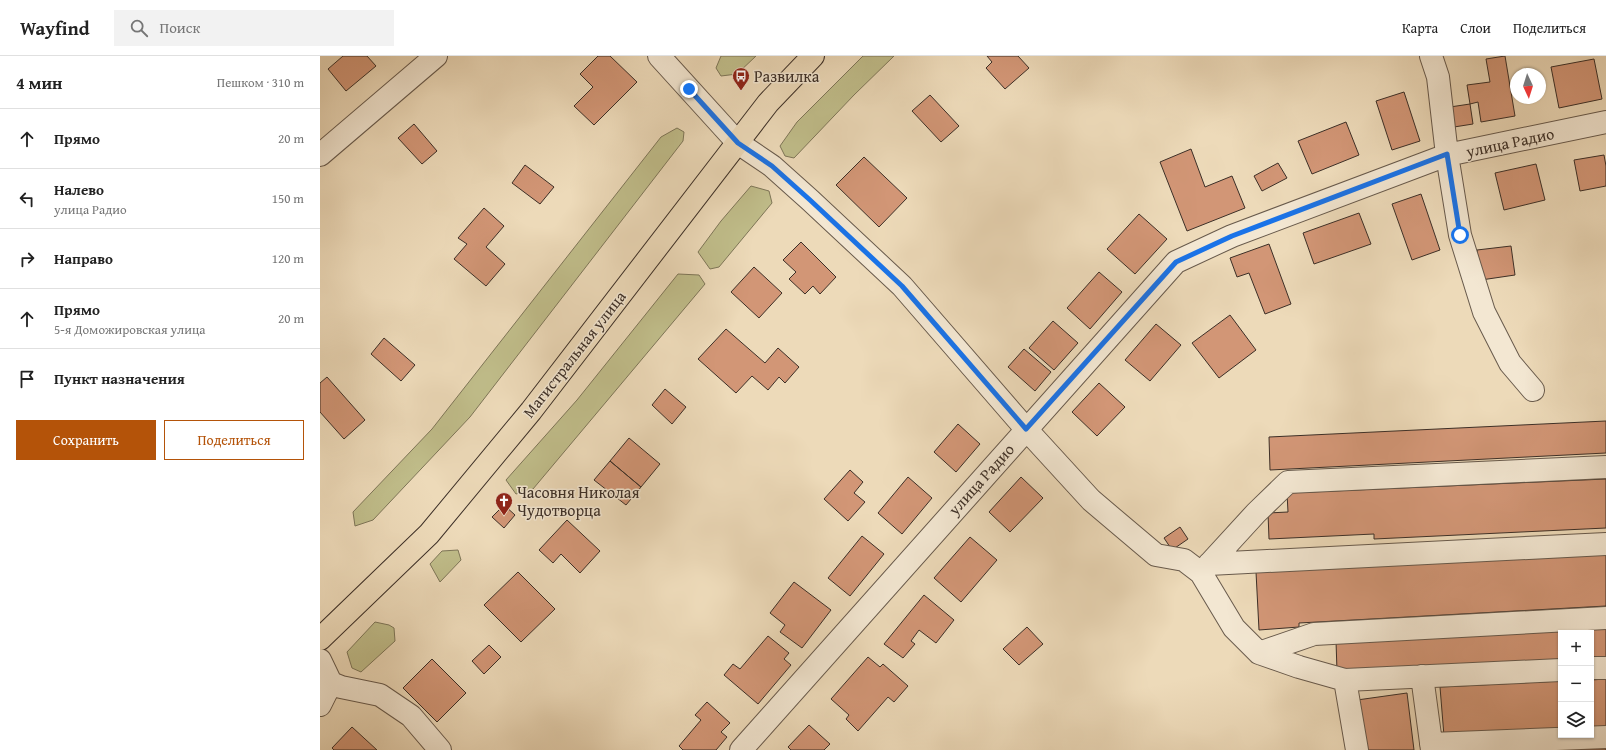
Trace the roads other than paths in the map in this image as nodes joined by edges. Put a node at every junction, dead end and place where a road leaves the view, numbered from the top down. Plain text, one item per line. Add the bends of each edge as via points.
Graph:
1 (436, 56) edge
2 (659, 56) edge
3 (813, 56) edge
4 (1431, 56) edge
5 (1606, 122) edge
6 (738, 143) junction
7 (1447, 154) junction
8 (320, 155) edge
9 (1533, 390) dead end
10 (1026, 429) junction
11 (1606, 467) edge
12 (1606, 544) edge
13 (1205, 569) junction
14 (1606, 618) edge
15 (320, 639) edge
16 (1260, 653) junction
17 (320, 660) edge
18 (1594, 668) edge
19 (1606, 668) edge
20 (1558, 670) edge
21 (1422, 676) junction
22 (1345, 680) junction
23 (331, 683) junction
24 (320, 705) edge
25 (1606, 737) edge
26 (1431, 747) edge
27 (440, 750) edge
28 (741, 750) edge
29 (1356, 750) edge

1 - 8 street
2 - 6 street
3 - 6 main road, Магистральная улица via 768,103
4 - 7 street via 1438,77
5 - 7 street, улица Радио
6 - 10 street via 772,166 902,286
6 - 15 main road, Магистральная улица via 531,411 429,534
7 - 9 street via 1460,235 1484,312 1510,363
7 - 10 street, улица Радио via 1232,236 1176,262
10 - 13 street via 1091,500 1156,555 1184,560
10 - 28 street, улица Радио
11 - 13 street via 1288,482
12 - 13 street
13 - 16 street via 1234,628
14 - 16 street via 1314,634
16 - 22 street
17 - 23 street
18 - 19 street
20 - 21 street
21 - 22 street
21 - 26 street
22 - 29 street
23 - 24 street
23 - 27 street via 380,695 411,716
25 - 26 street

